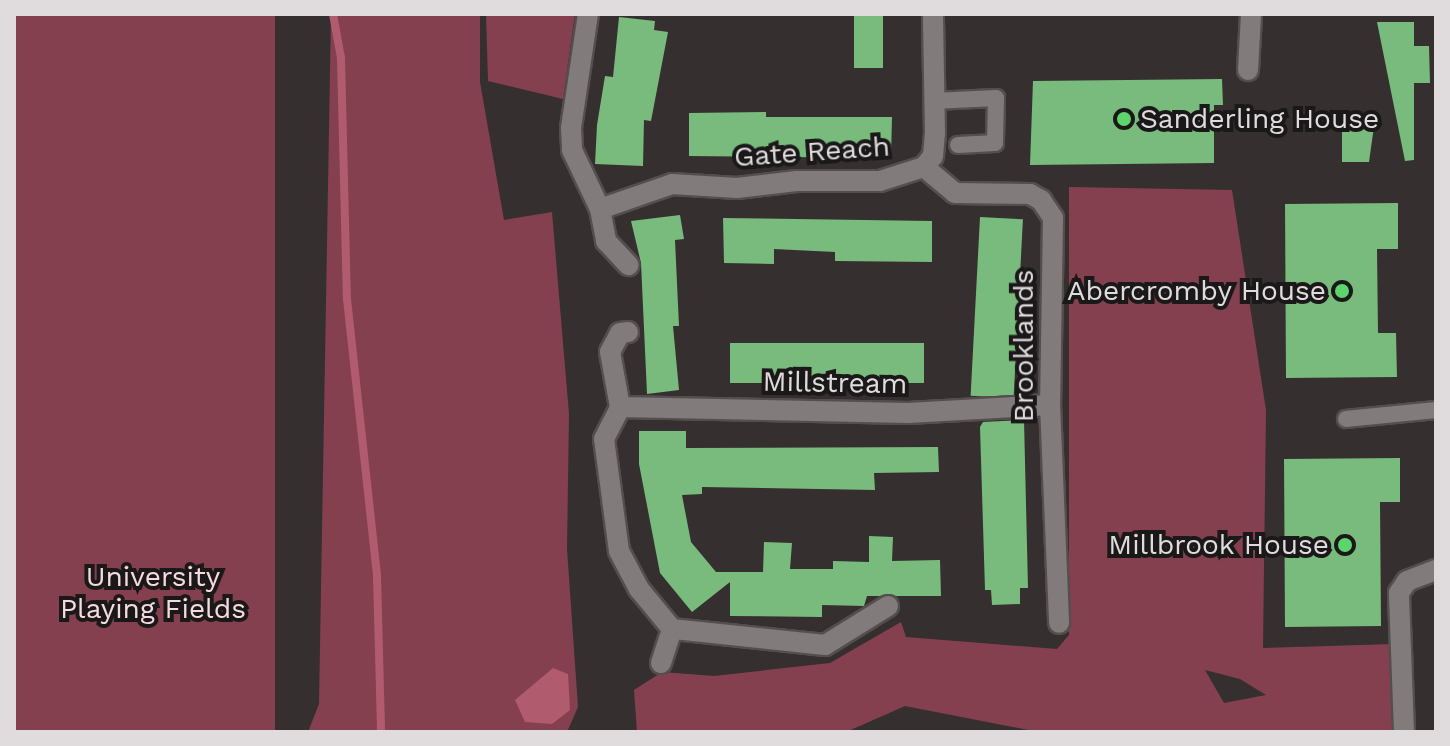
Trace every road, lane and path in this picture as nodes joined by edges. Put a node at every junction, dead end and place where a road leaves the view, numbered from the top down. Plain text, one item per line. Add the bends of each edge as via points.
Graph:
1 (588, 14) edge
2 (933, 14) edge
3 (1251, 14) edge
4 (1248, 70) dead end
5 (933, 101) junction
6 (958, 145) dead end
7 (924, 167) junction
8 (600, 209) junction
9 (628, 265) dead end
10 (628, 332) dead end
11 (1050, 405) junction
12 (620, 407) junction
13 (1436, 410) edge
14 (1346, 419) dead end
15 (1436, 570) edge
16 (888, 606) dead end
17 (1059, 623) dead end
18 (672, 629) junction
19 (661, 663) dead end
20 (1404, 732) edge

1 - 8 street via 572,150
2 - 5 street, Gate Reach
3 - 4 street
5 - 6 lane via 996,98 995,143
5 - 7 street, Gate Reach via 933,156
7 - 8 street, Gate Reach via 880,181 797,181 737,188 672,184
7 - 11 street, Brooklands via 955,193 1030,194 1053,218
8 - 9 street via 606,241
10 - 12 street via 620,333 610,352
11 - 12 street, Millstream via 908,413
11 - 17 street, Brooklands
12 - 18 street via 604,439 619,551 639,589
13 - 14 lane
15 - 20 street via 1407,581 1399,593
16 - 18 street via 825,645
18 - 19 street

